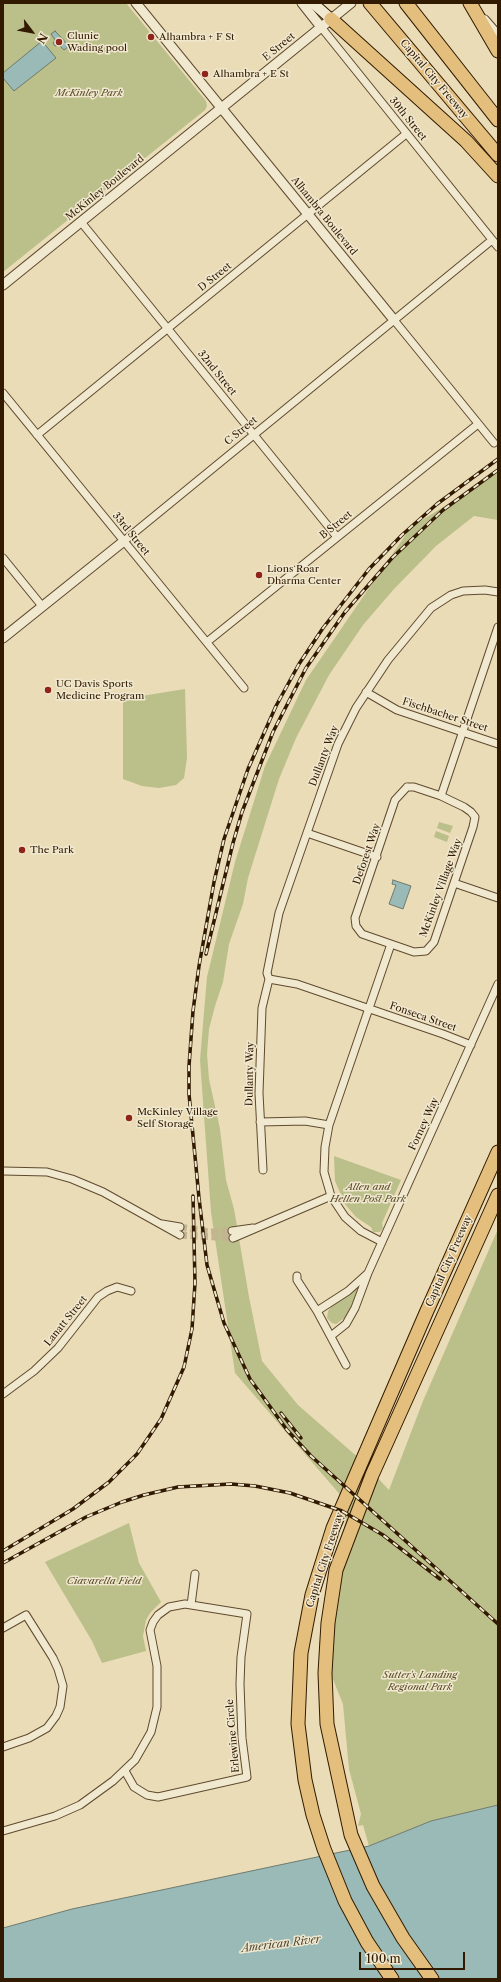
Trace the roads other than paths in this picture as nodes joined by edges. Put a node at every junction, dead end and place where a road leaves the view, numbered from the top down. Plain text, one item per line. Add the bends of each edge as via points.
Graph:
1 (136, 3) edge
2 (302, 3) edge
3 (313, 3) edge
4 (351, 3) edge
5 (406, 3) edge
6 (470, 3) edge
7 (373, 6) edge
8 (326, 23) junction
9 (498, 34) edge
10 (498, 52) edge
11 (222, 108) junction
12 (498, 120) edge
13 (406, 134) junction
14 (498, 155) edge
15 (498, 176) edge
16 (308, 214) junction
17 (81, 222) junction
18 (492, 240) junction
19 (498, 247) edge
20 (3, 285) edge
21 (394, 320) junction
22 (167, 329) junction
23 (3, 393) edge
24 (478, 424) junction
25 (254, 434) junction
26 (37, 435) junction
27 (494, 443) dead end
28 (337, 537) junction
29 (124, 541) junction
30 (3, 558) edge
31 (498, 592) edge
32 (42, 606) junction
33 (498, 627) edge
34 (3, 638) edge
35 (207, 642) junction
36 (244, 688) dead end
37 (366, 692) junction
38 (462, 731) junction
39 (498, 744) edge
40 (441, 796) junction
41 (307, 833) junction
42 (377, 856) junction
43 (454, 883) junction
44 (498, 898) edge
45 (391, 944) junction
46 (269, 979) junction
47 (498, 984) edge
48 (368, 1008) junction
49 (471, 1045) junction
50 (260, 1122) junction
51 (328, 1125) junction
52 (498, 1152) edge
53 (263, 1170) dead end
54 (3, 1171) edge
55 (498, 1195) edge
56 (331, 1196) junction
57 (160, 1224) junction
58 (180, 1227) tunnel mouth
59 (232, 1234) tunnel mouth
60 (180, 1235) tunnel mouth
61 (382, 1242) junction
62 (368, 1273) junction
63 (297, 1276) dead end
64 (131, 1291) dead end
65 (317, 1311) junction
66 (331, 1336) junction
67 (346, 1365) dead end
68 (3, 1394) edge
69 (195, 1574) dead end
70 (190, 1605) junction
71 (3, 1628) edge
72 (3, 1746) edge
73 (125, 1771) junction
74 (3, 1831) edge
75 (392, 1979) edge
76 (432, 1979) edge

1 - 11 street, Alhambra Boulevard
2 - 8 street, 30th Street
3 - 8 main road
4 - 8 street, E Street
5 - 12 highway
6 - 9 street
6 - 10 highway
7 - 14 highway, Capital City Freeway
8 - 11 street, E Street
8 - 13 street, 30th Street
8 - 15 highway via 466,141
11 - 16 street, Alhambra Boulevard
11 - 17 street, McKinley Boulevard
13 - 16 street, D Street
13 - 18 street, 30th Street
16 - 21 street, Alhambra Boulevard
16 - 22 street, D Street
17 - 20 street, McKinley Boulevard
17 - 22 street, 32nd Street
18 - 19 street, 30th Street
18 - 21 street, C Street
21 - 24 street, Alhambra Boulevard
21 - 25 street, C Street
22 - 25 street, 32nd Street
22 - 26 street, D Street
23 - 26 street, 33rd Street
24 - 27 street, Alhambra Boulevard
24 - 28 street, B Street
25 - 28 street, 32nd Street
25 - 29 street, C Street
26 - 29 street, 33rd Street
28 - 35 street, B Street
29 - 32 street, C Street
29 - 35 street, 33rd Street
30 - 32 street
31 - 37 street, Dullanty Way via 463,591 430,608
32 - 34 street, C Street
33 - 38 street
35 - 36 street, 33rd Street
37 - 38 street, Fischbacher Street via 397,710
37 - 41 street, Dullanty Way via 338,744
38 - 39 street, Fischbacher Street
38 - 40 street
40 - 42 street, Deforest Way via 414,787 407,787 400,793 395,800
40 - 43 street, McKinley Village Way via 464,807 475,818
41 - 42 street
41 - 46 street, Dullanty Way via 279,913 267,973
42 - 45 street, Deforest Way via 355,918 356,926 362,934
43 - 44 street
43 - 45 street, McKinley Village Way via 434,942 426,951 414,952
45 - 48 street
46 - 48 street via 297,984
46 - 50 street, Dullanty Way via 262,1008
47 - 49 street, Forney Way
48 - 49 street, Fonseca Street
48 - 51 street
49 - 61 street, Forney Way
50 - 51 street via 305,1121
50 - 53 street, Dullanty Way
51 - 56 street via 324,1172
52 - 75 highway, Capital City Freeway via 333,1528 318,1574 304,1634 298,1688 298,1724 302,1763 313,1815 348,1906 367,1942
54 - 57 street via 47,1172 72,1178
55 - 76 highway, Capital City Freeway via 372,1475 336,1570 327,1644 326,1717 336,1774 351,1835 373,1886
56 - 59 street via 261,1227
56 - 61 street via 355,1227
57 - 58 street
57 - 60 street
61 - 62 street, Forney Way
62 - 65 street, Forney Way via 348,1291
62 - 66 street, Forney Way via 346,1324
63 - 65 street
64 - 68 street, Lanatt Street via 116,1287 98,1297 55,1352
65 - 66 street
66 - 67 street
69 - 70 street
70 - 73 street, Erlewine Circle via 179,1604 164,1609 153,1622 150,1630 158,1679 154,1721 143,1748
70 - 73 street, Erlewine Circle via 247,1614 240,1684 242,1738 247,1777 158,1796 142,1792 134,1786
71 - 72 street via 26,1615 58,1669 62,1697 56,1716 47,1728 29,1738
73 - 74 street via 80,1805 55,1816

